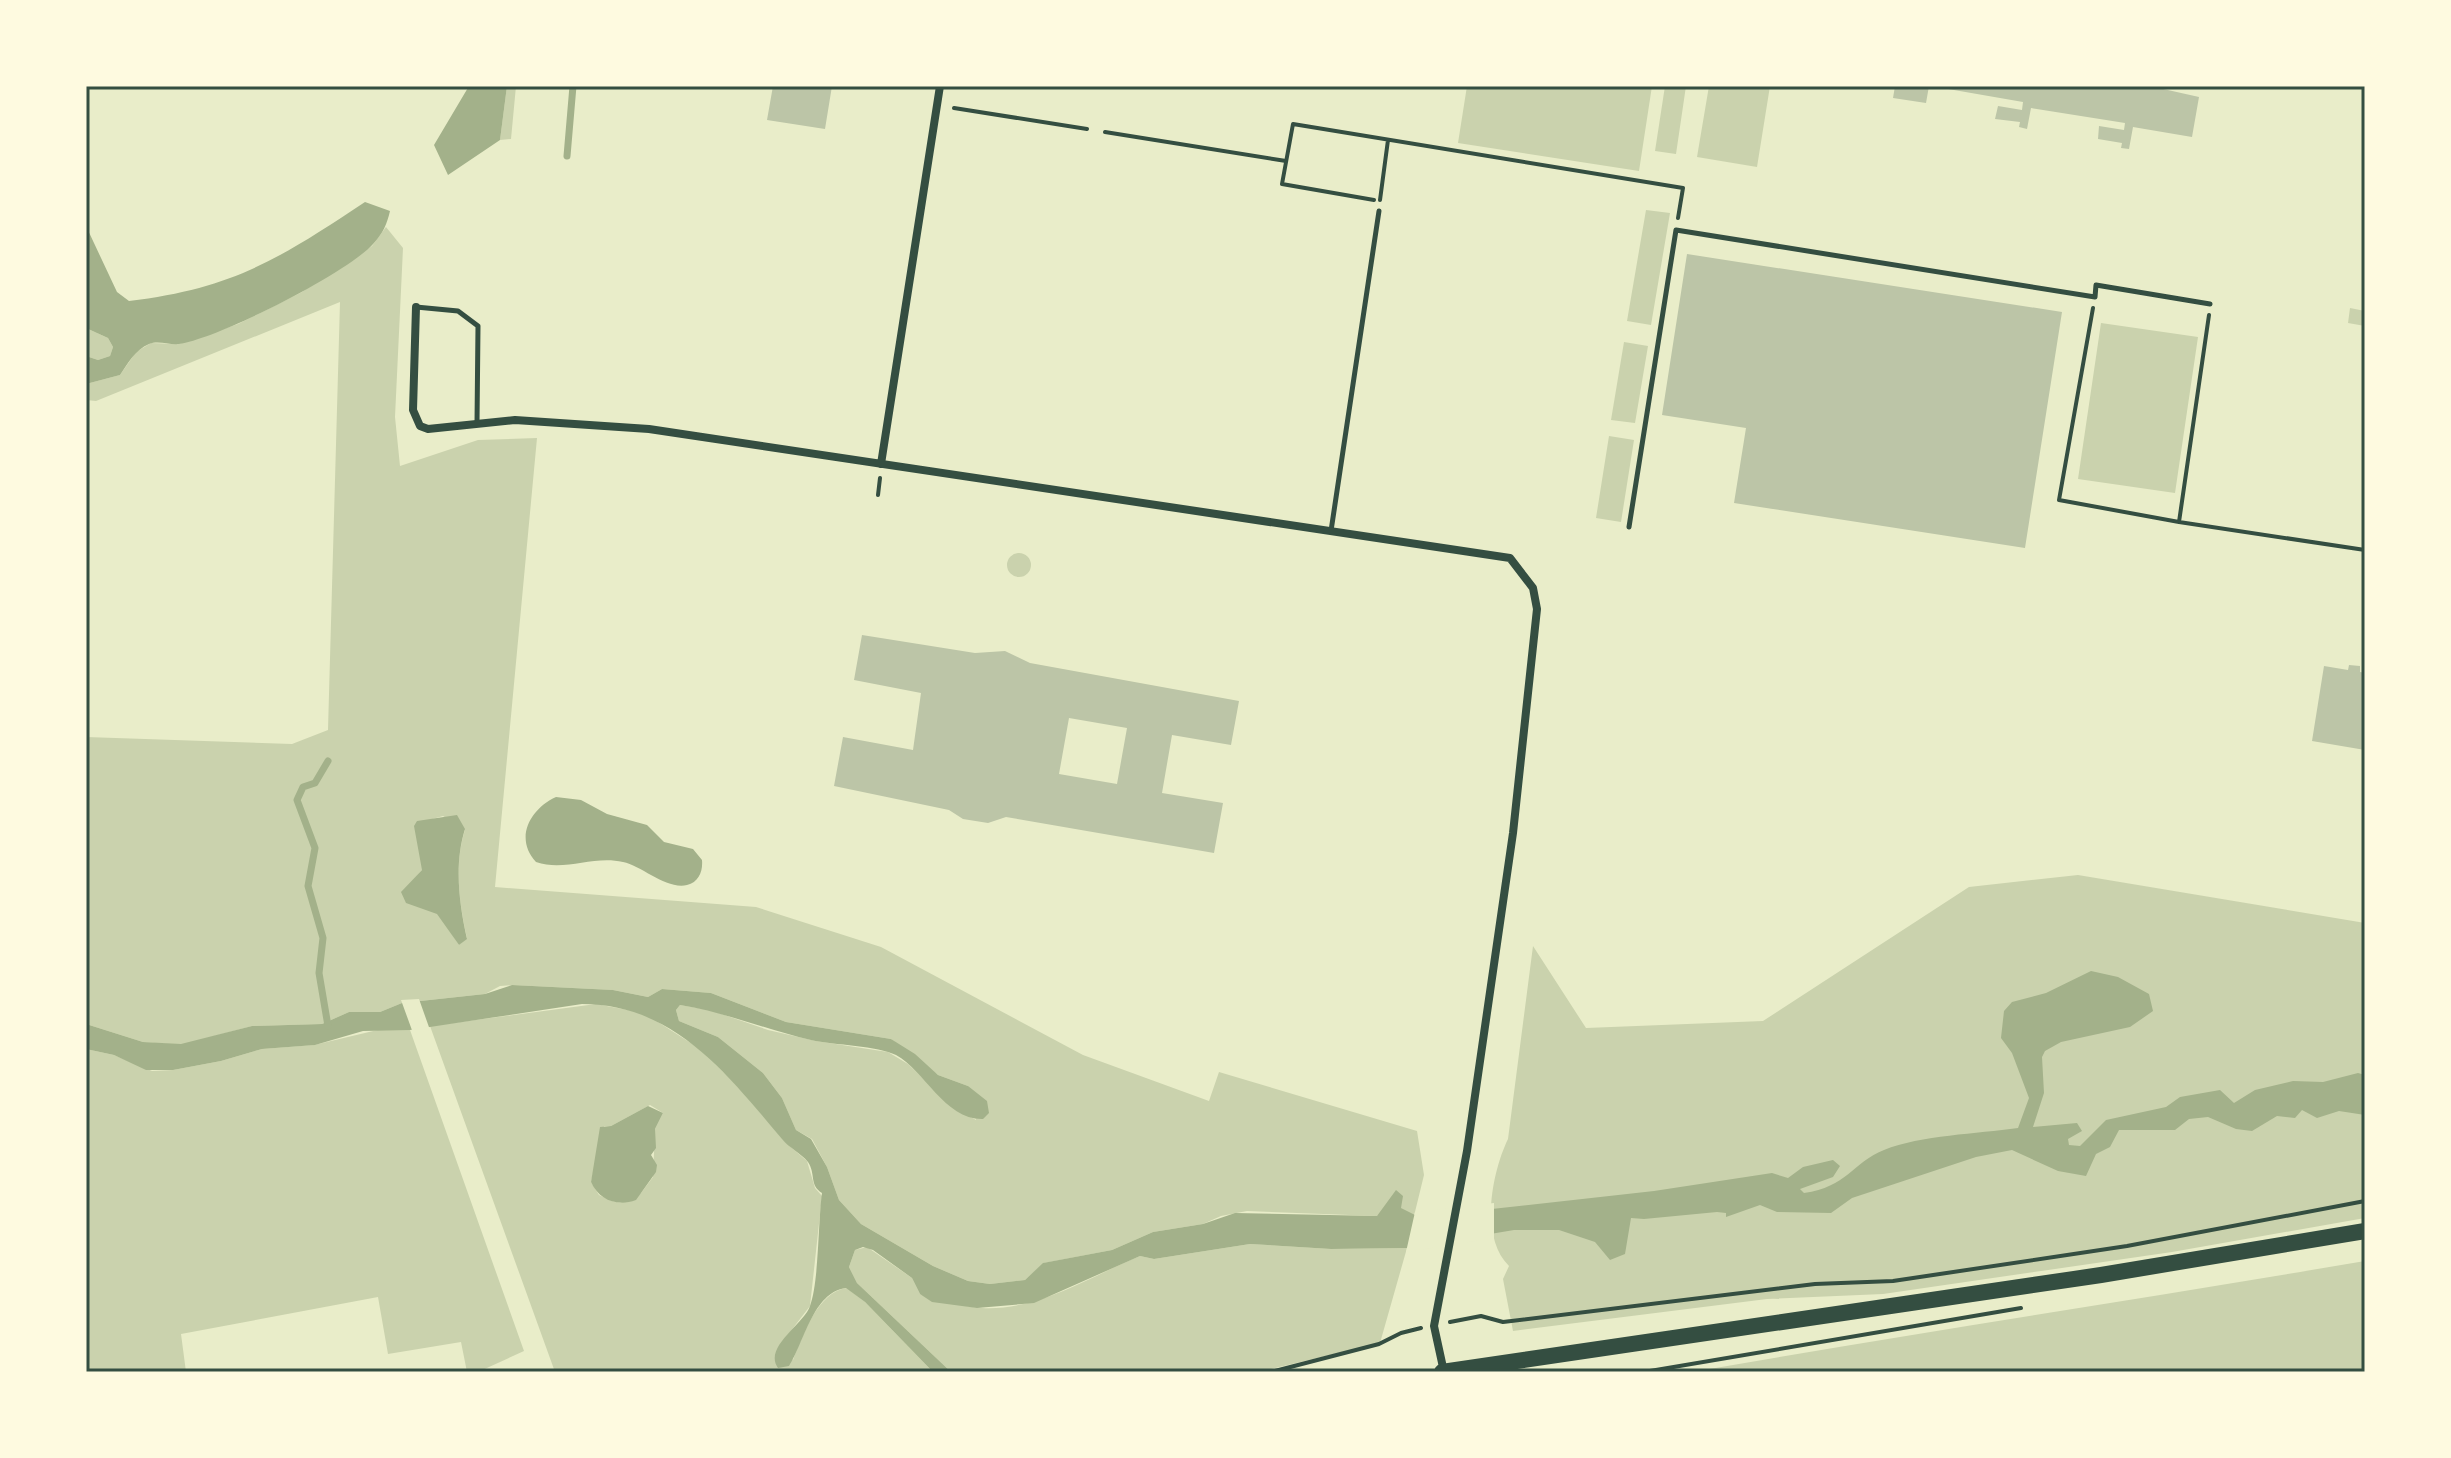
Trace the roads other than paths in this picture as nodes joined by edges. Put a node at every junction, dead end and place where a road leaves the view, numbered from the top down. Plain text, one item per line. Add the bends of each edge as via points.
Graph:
1 (940, 86) edge
2 (1379, 211) road end
3 (2210, 304) road end
4 (416, 307) joint
5 (477, 423) junction
6 (881, 464) junction
7 (1629, 527) dead end
8 (1331, 532) junction
9 (2365, 1231) edge
10 (1443, 1372) edge

1 - 6 street
2 - 8 lane
3 - 7 lane via 2096,285 2095,297 1676,230
4 - 5 lane via 458,311 478,326
4 - 5 street via 415,419 436,431
5 - 6 street via 555,420
6 - 8 street
8 - 10 street via 1510,558 1537,599 1513,833 1463,1172 1434,1326
9 - 10 main road

